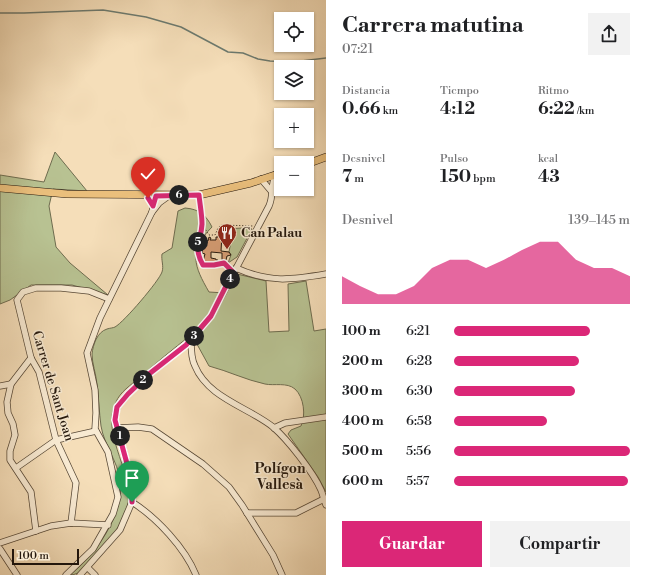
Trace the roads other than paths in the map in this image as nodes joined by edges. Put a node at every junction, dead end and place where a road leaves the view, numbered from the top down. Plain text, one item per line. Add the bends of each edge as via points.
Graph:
1 (326, 157) edge
2 (314, 161) edge
3 (274, 175) edge
4 (261, 179) junction
5 (274, 180) edge
6 (0, 188) edge
7 (272, 192) junction
8 (142, 195) junction
9 (170, 195) junction
10 (156, 196) junction
11 (156, 204) junction
12 (234, 270) junction
13 (326, 274) edge
14 (110, 299) junction
15 (191, 339) junction
16 (31, 358) junction
17 (11, 384) junction
18 (0, 386) edge
19 (326, 417) edge
20 (117, 428) junction
21 (274, 428) junction
22 (96, 431) junction
23 (56, 440) junction
24 (16, 468) junction
25 (132, 502) junction
26 (325, 502) edge
27 (247, 513) junction
28 (72, 523) junction
29 (108, 525) junction
30 (36, 530) junction
31 (0, 542) edge
32 (0, 549) edge
33 (88, 568) junction
34 (17, 575) edge
35 (66, 575) edge
36 (80, 575) edge
37 (95, 575) edge
38 (196, 575) edge
39 (282, 575) edge

1 - 2 main road
3 - 4 main road
4 - 7 street
4 - 9 main road via 199,195
5 - 7 street
6 - 8 main road via 67,194
7 - 12 street via 272,199
8 - 10 main road
8 - 11 street
9 - 10 main road
9 - 11 street
10 - 11 street
11 - 14 street
12 - 13 street via 267,279 285,280
12 - 15 street via 211,316
14 - 16 street, Carrer de Sant Joan via 88,291 61,288 36,288 23,292 17,300
14 - 22 street via 87,353 95,390
15 - 20 street via 128,394 117,407
15 - 21 street via 194,365 205,384
16 - 17 street
16 - 23 street, Carrer de Sant Joan via 39,372
17 - 18 street
17 - 24 street via 7,402 15,435 10,460
19 - 21 street via 285,423
20 - 25 street via 132,482
20 - 27 street via 152,429 204,464 228,487
21 - 26 street via 302,460 321,490
22 - 23 street
22 - 29 street via 108,452 118,496
23 - 24 street
23 - 28 street, Carrer de Sant Joan via 76,483
24 - 30 street via 31,492
25 - 33 street via 120,530
25 - 38 street via 150,514 168,534 191,564
26 - 27 street via 296,513
27 - 39 street
28 - 29 street
28 - 30 street
29 - 35 street via 93,549
30 - 31 street
32 - 34 street
33 - 36 street
33 - 37 street

